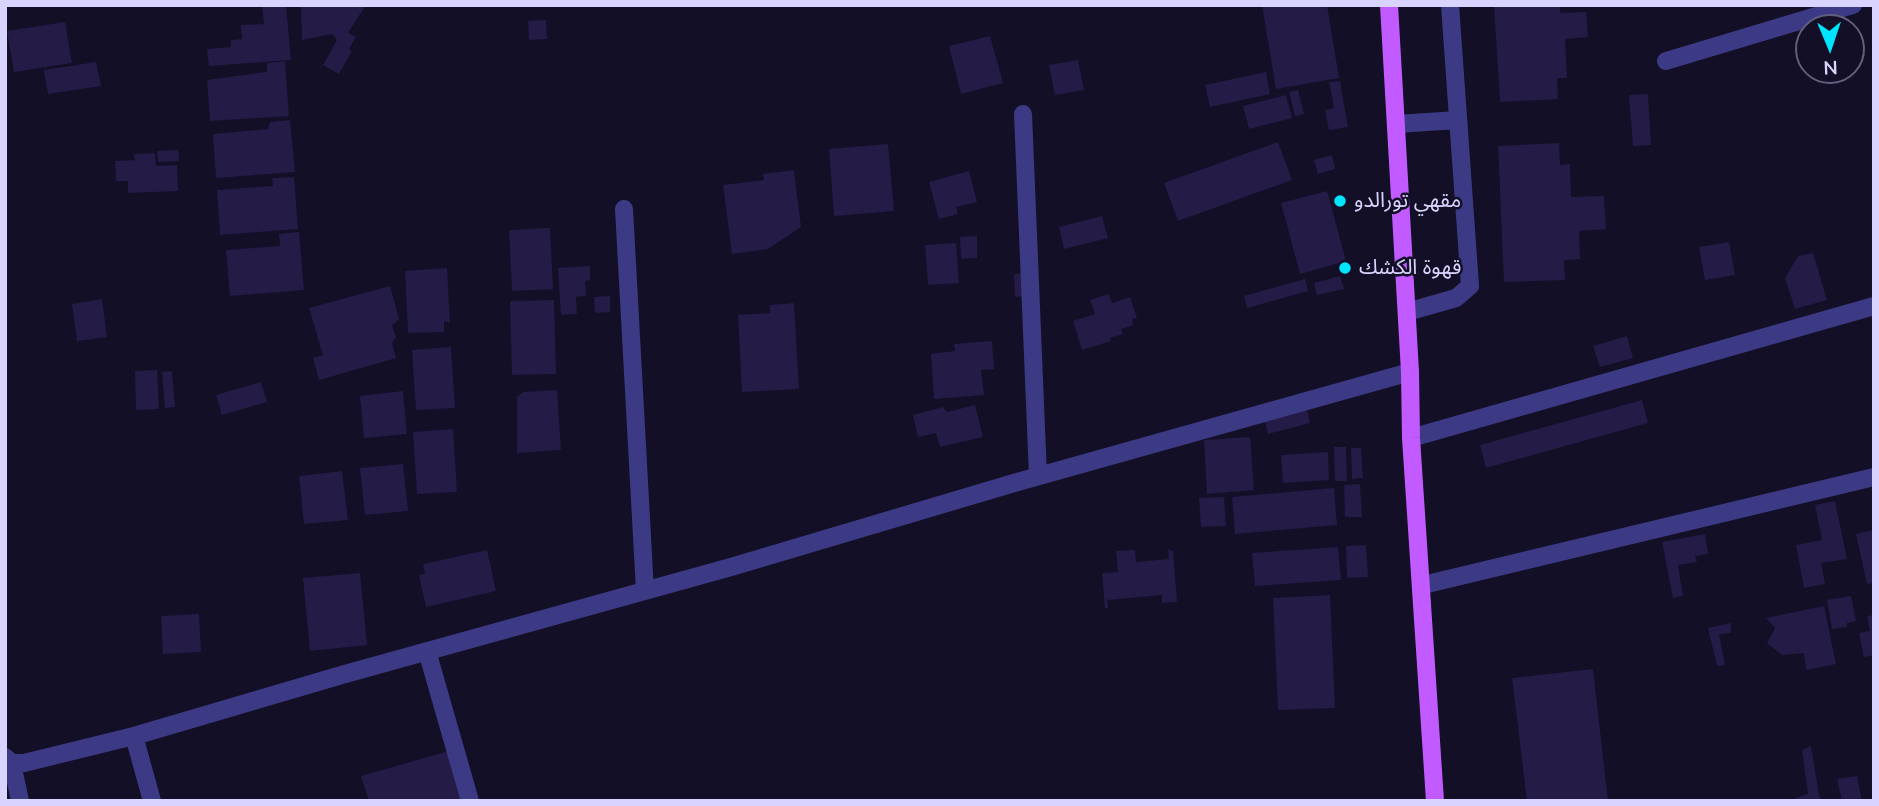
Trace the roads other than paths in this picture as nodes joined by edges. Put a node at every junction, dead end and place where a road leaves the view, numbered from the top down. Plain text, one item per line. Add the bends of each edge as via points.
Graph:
1 (1389, 5) edge
2 (1450, 5) edge
3 (1853, 5) edge
4 (1666, 61) dead end
5 (1023, 114) dead end
6 (1458, 120) junction
7 (1396, 124) junction
8 (624, 209) dead end
9 (1874, 306) edge
10 (1407, 312) junction
11 (1410, 372) junction
12 (1411, 438) junction
13 (1038, 476) junction
14 (1874, 477) edge
15 (1423, 584) junction
16 (645, 591) junction
17 (427, 651) junction
18 (134, 736) junction
19 (7, 761) edge
20 (20, 801) edge
21 (152, 801) edge
22 (470, 801) edge
23 (1435, 801) edge

1 - 7 main road
2 - 6 street
3 - 4 street
5 - 13 street
6 - 7 street
6 - 10 street via 1470,286 1456,298
7 - 10 main road
8 - 16 street
9 - 12 street
10 - 11 main road
11 - 12 main road
11 - 13 street
12 - 15 main road
13 - 16 street
14 - 15 street
15 - 23 main road
16 - 17 street
17 - 18 street
17 - 22 street
18 - 19 street via 24,763
18 - 21 street
19 - 20 street

